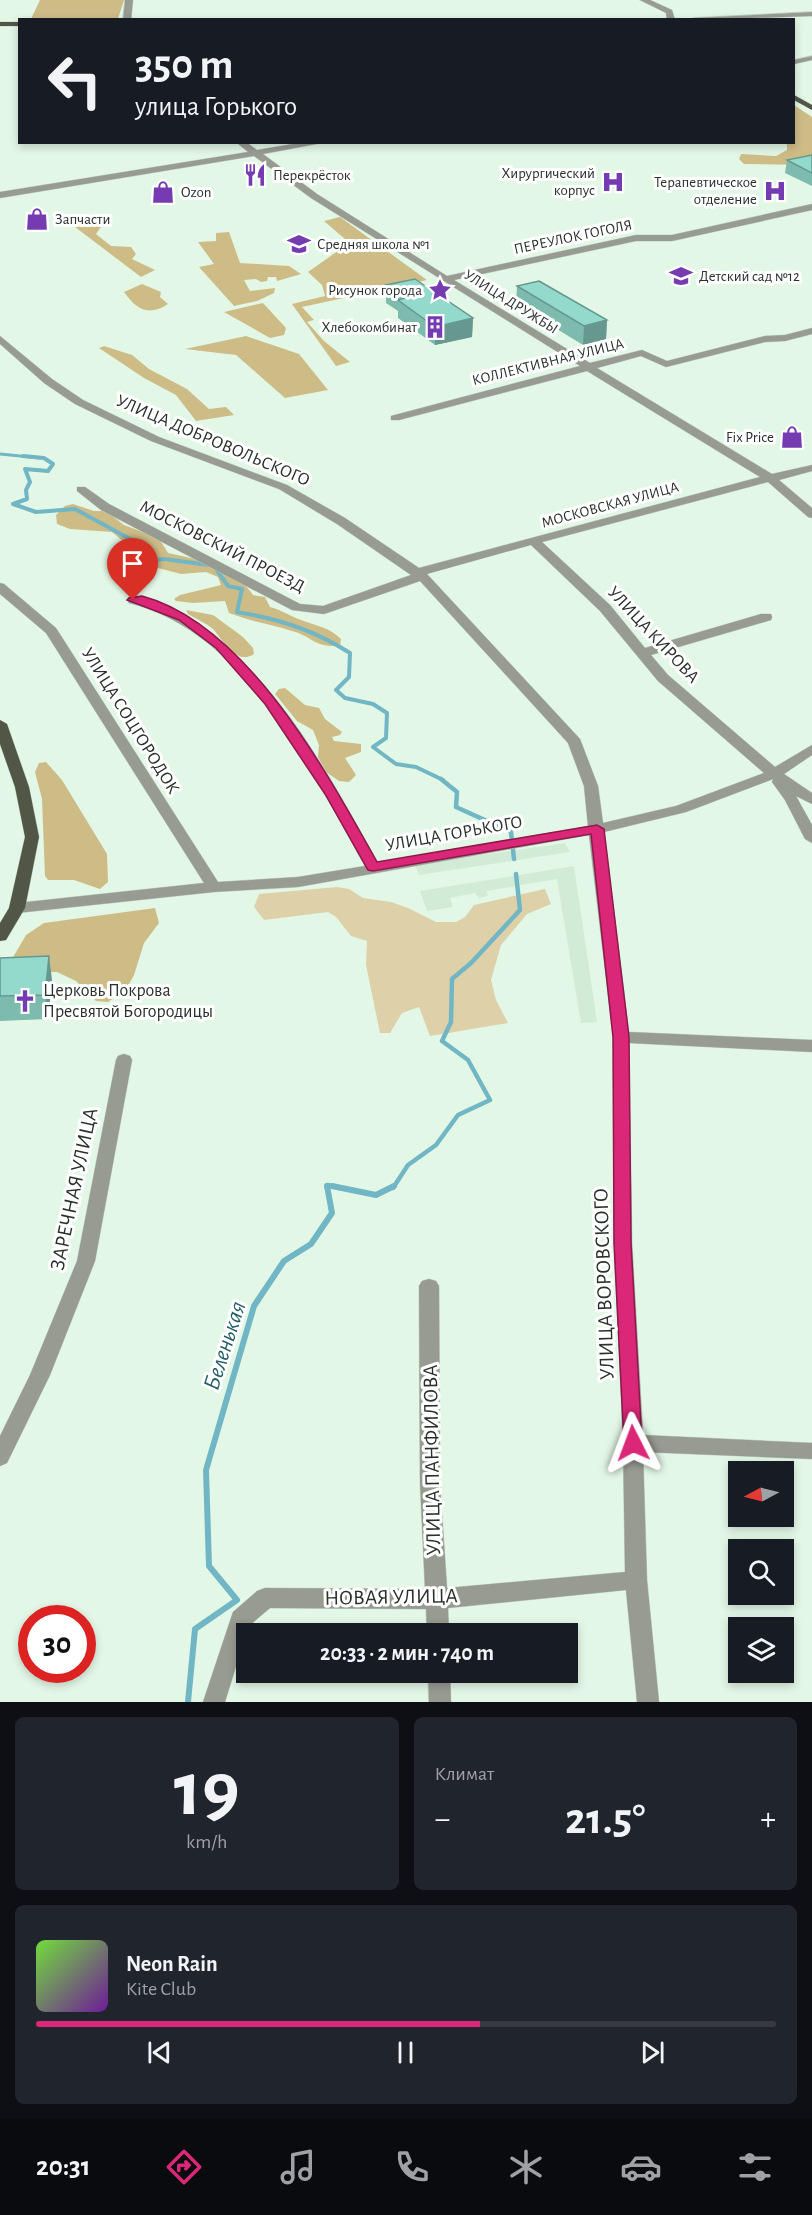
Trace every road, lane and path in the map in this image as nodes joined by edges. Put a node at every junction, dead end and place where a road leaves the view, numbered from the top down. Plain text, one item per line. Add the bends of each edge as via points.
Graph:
1 (129, 0) edge
2 (644, 0) edge
3 (812, 14) edge
4 (127, 18) edge
5 (670, 18) edge
6 (731, 18) edge
7 (0, 24) edge
8 (18, 24) edge
9 (812, 58) edge
10 (795, 62) edge
11 (795, 98) edge
12 (812, 108) edge
13 (277, 144) edge
14 (298, 144) edge
15 (248, 148) edge
16 (0, 190) edge
17 (0, 195) edge
18 (812, 207) edge
19 (445, 279) junction
20 (812, 331) edge
21 (0, 339) edge
22 (587, 367) junction
23 (395, 418) dead end
24 (812, 468) edge
25 (771, 479) junction
26 (81, 489) dead end
27 (812, 513) edge
28 (534, 541) junction
29 (419, 574) junction
30 (0, 587) edge
31 (133, 600) dead end
32 (766, 617) dead end
33 (643, 653) junction
34 (1, 728) edge
35 (812, 749) edge
36 (774, 774) junction
37 (812, 800) edge
38 (597, 829) junction
39 (812, 839) edge
40 (373, 867) junction
41 (214, 887) junction
42 (17, 908) junction
43 (0, 936) edge
44 (621, 1037) junction
45 (812, 1046) edge
46 (124, 1059) dead end
47 (429, 1286) dead end
48 (633, 1443) junction
49 (812, 1451) edge
50 (0, 1457) edge
51 (636, 1580) junction
52 (437, 1599) junction
53 (438, 1623) edge
54 (439, 1683) edge
55 (214, 1702) edge
56 (440, 1702) edge
57 (648, 1702) edge

1 - 4 street
2 - 5 street via 669,12
3 - 6 street
7 - 8 main road
9 - 10 street
11 - 12 main road
13 - 15 street
14 - 15 street
15 - 16 street
15 - 17 street
15 - 19 street, УЛИЦА ДРУЖБЫ via 314,196
18 - 19 street, ПЕРЕУЛОК ГОГОЛЯ via 672,238 636,237
19 - 22 street, УЛИЦА ДРУЖБЫ
20 - 22 street, КОЛЛЕКТИВНАЯ УЛИЦА via 666,363 642,353
21 - 29 street, УЛИЦА ДОБРОВОЛЬСКОГО via 79,402 155,439 283,487
22 - 23 street, КОЛЛЕКТИВНАЯ УЛИЦА
22 - 25 street, УЛИЦА ДРУЖБЫ
24 - 25 street, МОСКОВСКАЯ УЛИЦА
25 - 27 street, УЛИЦА ДРУЖБЫ
25 - 28 street, МОСКОВСКАЯ УЛИЦА
26 - 29 street, МОСКОВСКИЙ ПРОЕЗД via 105,507 297,607 320,611
28 - 29 street, МОСКОВСКАЯ УЛИЦА
28 - 33 street, УЛИЦА КИРОВА via 605,608
29 - 38 street, УЛИЦА ДОБРОВОЛЬСКОГО via 575,742 591,786
30 - 41 street, УЛИЦА СОЦГОРОДОК via 51,631
31 - 40 street via 142,600 183,618 220,646 270,701 332,794
32 - 33 street
33 - 36 street, УЛИЦА КИРОВА via 663,678
34 - 42 main road via 22,787 32,837
35 - 36 street, УЛИЦА ГОРЬКОГО
36 - 37 street
36 - 38 street, УЛИЦА ГОРЬКОГО via 681,809
36 - 39 street
38 - 40 street, УЛИЦА ГОРЬКОГО
38 - 44 street, УЛИЦА ВОРОВСКОГО
40 - 41 street, УЛИЦА ГОРЬКОГО via 298,882
41 - 42 street, УЛИЦА ГОРЬКОГО
42 - 43 main road
44 - 45 street
44 - 48 street, УЛИЦА ВОРОВСКОГО via 623,1243
46 - 50 street, ЗАРЕЧНАЯ УЛИЦА via 86,1260 40,1375
47 - 52 street, УЛИЦА ПАНФИЛОВА via 430,1483
48 - 49 street
48 - 51 street, УЛИЦА ВОРОВСКОГО
51 - 52 street, НОВАЯ УЛИЦА
51 - 57 street, УЛИЦА ВОРОВСКОГО
52 - 53 street, УЛИЦА ПАНФИЛОВА
52 - 55 street, НОВАЯ УЛИЦА via 265,1598 241,1619
54 - 56 street

